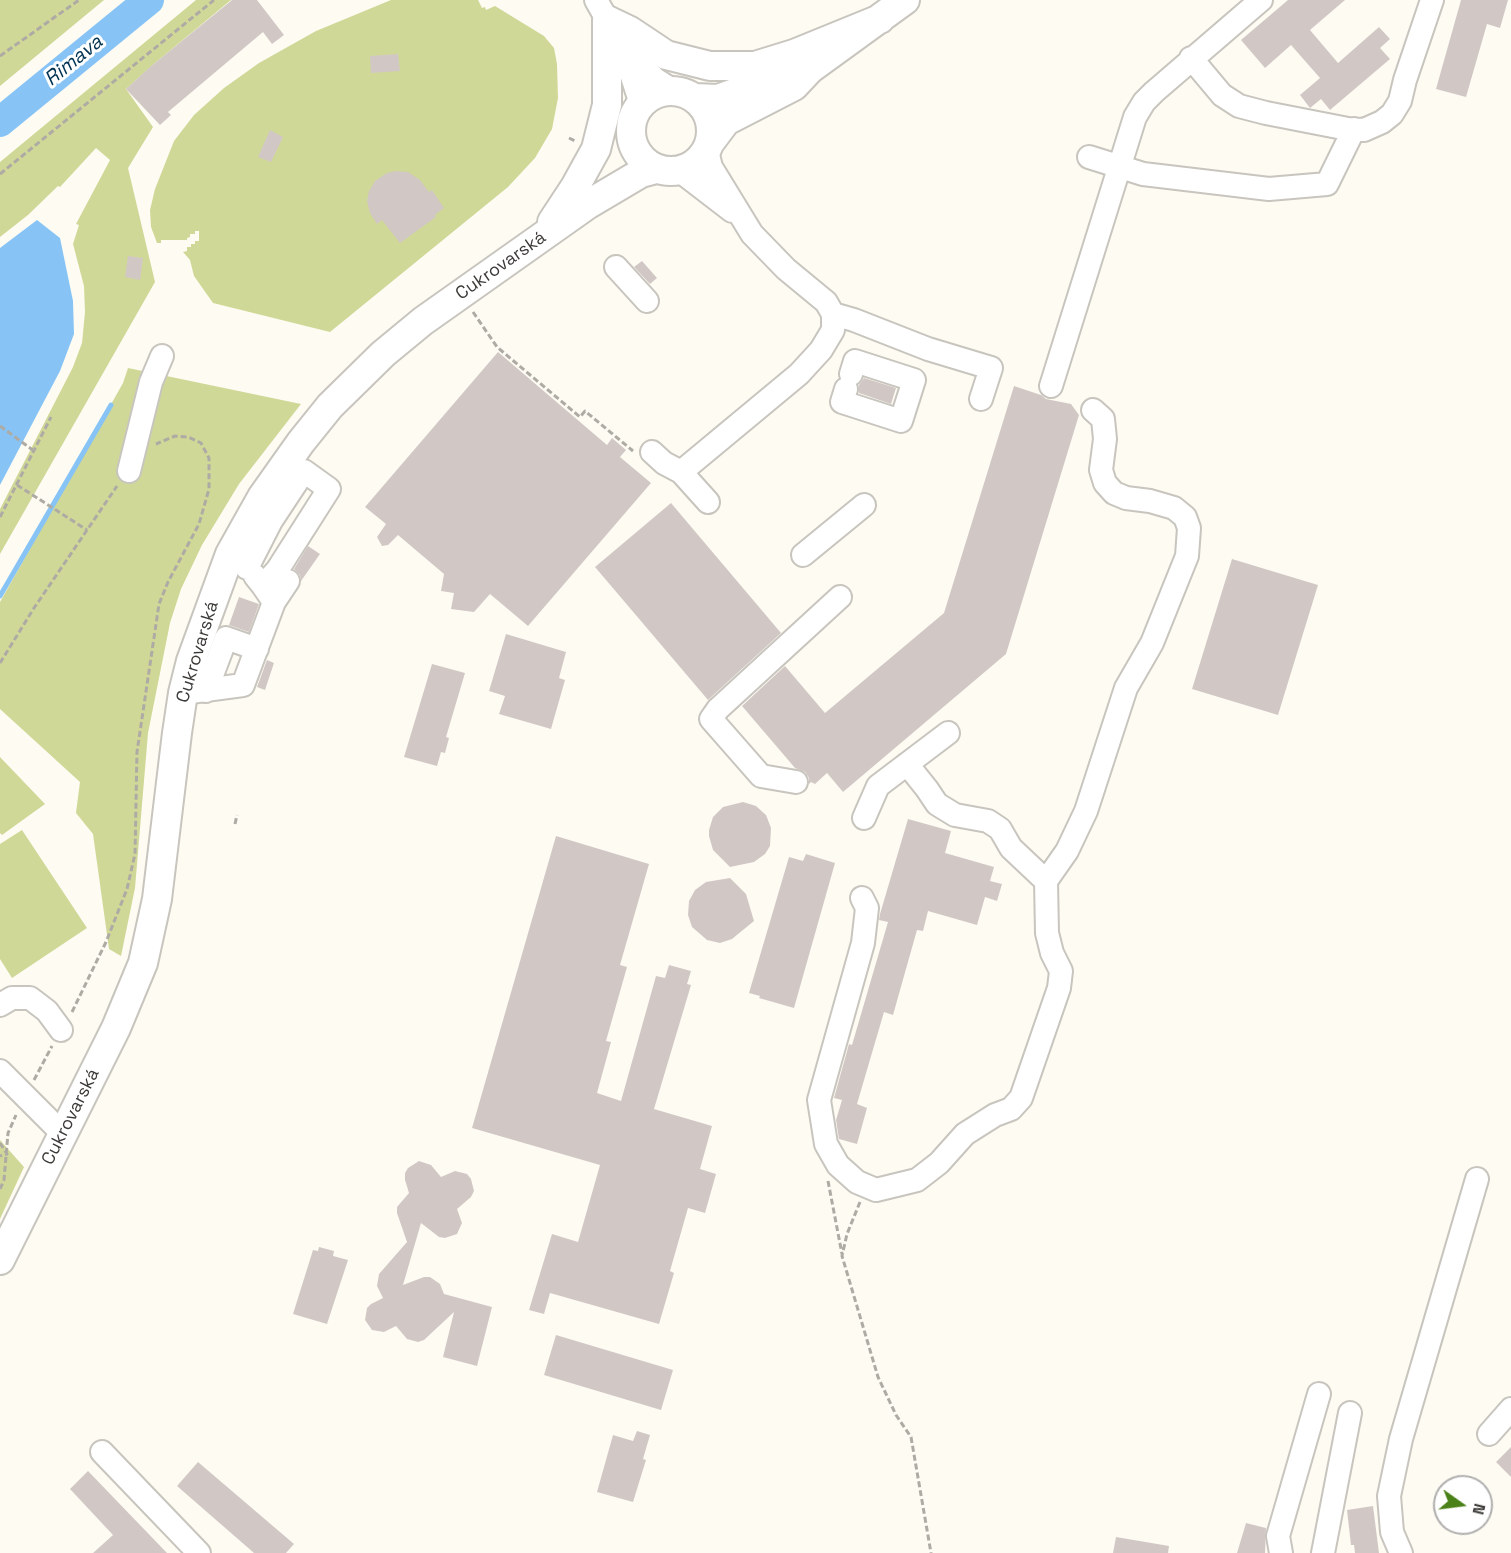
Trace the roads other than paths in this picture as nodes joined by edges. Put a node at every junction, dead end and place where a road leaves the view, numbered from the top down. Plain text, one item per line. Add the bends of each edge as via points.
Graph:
1 (906, 0) edge
2 (1260, 0) edge
3 (1432, 0) edge
4 (602, 10) edge
5 (880, 19) junction
6 (622, 46) junction
7 (1191, 58) junction
8 (810, 69) junction
9 (684, 95) junction
10 (641, 104) junction
11 (1354, 129) junction
12 (632, 142) junction
13 (709, 146) junction
14 (1089, 157) dead end
15 (1119, 166) junction
16 (668, 170) junction
17 (587, 205) junction
18 (740, 217) junction
19 (543, 237) junction
20 (616, 267) dead end
21 (647, 301) dead end
22 (833, 314) junction
23 (903, 340) junction
24 (162, 356) dead end
25 (891, 373) junction
26 (1051, 386) dead end
27 (981, 399) dead end
28 (1093, 410) dead end
29 (645, 454) road end
30 (129, 471) road end
31 (681, 472) junction
32 (291, 490) junction
33 (708, 502) dead end
34 (864, 505) dead end
35 (313, 518) junction
36 (271, 521) junction
37 (803, 555) dead end
38 (239, 561) junction
39 (288, 581) dead end
40 (268, 594) junction
41 (840, 597) dead end
42 (203, 691) junction
43 (948, 733) dead end
44 (907, 764) junction
45 (796, 782) dead end
46 (864, 818) dead end
47 (1046, 881) junction
48 (862, 898) dead end
49 (0, 1005) edge
50 (61, 1030) road end
51 (0, 1071) edge
52 (62, 1133) junction
53 (1477, 1179) dead end
54 (0, 1260) edge
55 (1319, 1394) dead end
56 (1511, 1408) edge
57 (1350, 1413) dead end
58 (1489, 1434) dead end
59 (102, 1452) dead end
60 (199, 1553) edge
61 (1281, 1553) edge
62 (1323, 1553) edge
63 (1401, 1553) edge

1 - 5 main road, Cukrovarská
2 - 7 street
3 - 11 street via 1400,101 1382,122 1364,130
4 - 5 main road via 666,55 711,66 755,66
4 - 6 street
4 - 19 main road via 607,105 596,149
5 - 8 main road, Cukrovarská
6 - 9 street via 655,79
6 - 10 street
7 - 11 street via 1222,95 1239,106
7 - 15 street via 1144,102
8 - 9 main road, Cukrovarská via 717,99
8 - 13 main road, Cukrovarská via 794,86 726,121
9 - 10 main road, Cukrovarská via 661,92
9 - 13 main road via 706,110 711,125
10 - 12 main road, Cukrovarská via 631,128
11 - 15 street via 1327,184 1269,189 1143,174
12 - 16 main road via 645,162
12 - 17 main road, Cukrovarská via 618,168
13 - 16 main road, Cukrovarská via 691,167
13 - 18 street via 711,167
14 - 15 street
15 - 26 street
16 - 17 main road, Cukrovarská via 641,173
16 - 18 street
17 - 19 main road, Cukrovarská
18 - 22 street via 786,268 826,302
19 - 38 main road, Cukrovarská via 423,321 330,406 262,496
20 - 21 street
22 - 23 street
22 - 31 street via 833,330 799,374
23 - 25 street
23 - 27 street via 991,368
24 - 30 street
25 - 25 street via 855,361 842,402 901,421 914,380
28 - 47 street via 1103,419 1101,470 1105,483 1114,493 1174,508 1185,517 1189,528 1187,556 1152,643 1126,688 1086,811 1067,851
29 - 31 street
31 - 33 street
32 - 35 street
32 - 35 street via 304,471
32 - 36 street
34 - 37 street
35 - 36 street
35 - 40 street via 278,569
36 - 38 street
38 - 40 street
38 - 42 main road, Cukrovarská via 191,661
39 - 40 street
40 - 42 street via 247,646
41 - 45 street via 711,719 761,776
42 - 52 main road, Cukrovarská via 143,963 116,1028
43 - 44 street
44 - 46 street via 878,786
44 - 47 street via 937,804 955,815 988,821 1000,829 1011,848
47 - 48 street via 1047,933 1061,971 1059,988 1021,1098 1011,1109 995,1114 965,1134 917,1180 876,1190 857,1182 838,1165 826,1144 819,1100 863,943 867,908
49 - 50 street via 12,998 30,998 47,1011
51 - 52 street
52 - 54 main road, Cukrovarská
53 - 63 street via 1401,1439 1389,1496 1392,1532
55 - 61 street via 1278,1536
56 - 58 street
57 - 62 street
59 - 60 street

